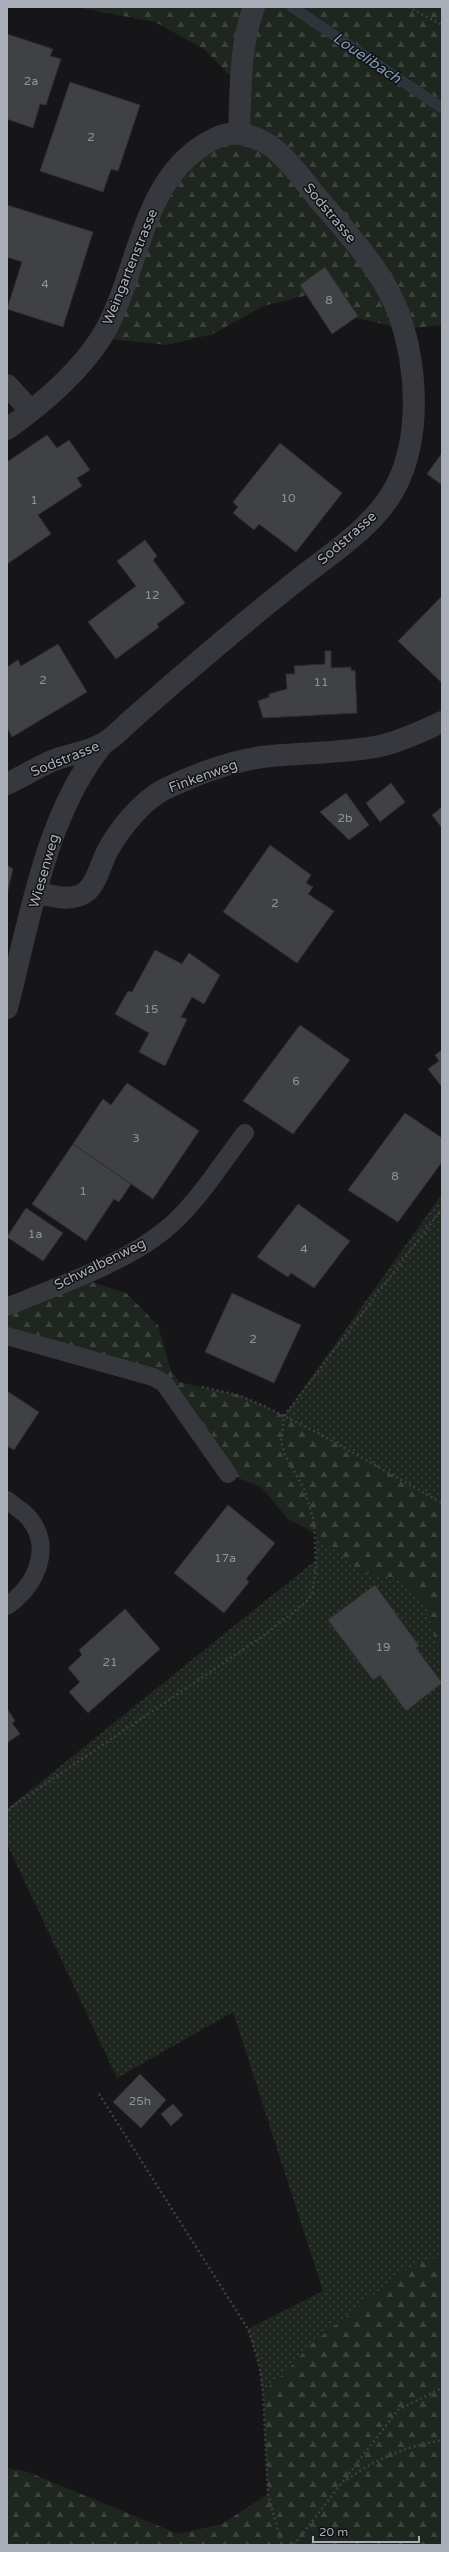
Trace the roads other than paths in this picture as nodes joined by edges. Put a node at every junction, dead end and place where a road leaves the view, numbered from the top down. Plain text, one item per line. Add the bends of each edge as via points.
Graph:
1 (254, 7) edge
2 (239, 134) junction
3 (7, 385) edge
4 (31, 411) junction
5 (7, 429) edge
6 (442, 722) edge
7 (104, 744) junction
8 (7, 784) edge
9 (37, 893) junction
10 (7, 1008) edge
11 (245, 1133) dead end
12 (7, 1308) edge
13 (7, 1336) edge
14 (228, 1474) dead end
15 (7, 1500) edge
16 (7, 1606) edge

1 - 2 street via 246,35
2 - 4 street, Weingartenstrasse via 219,136 177,166 165,182 114,312 100,338 86,357
2 - 7 street, Sodstrasse via 254,137 272,148 366,256 384,284 398,312 413,376 410,442 397,485 385,504 363,528 257,612
3 - 4 street
4 - 5 street, Weingartenstrasse
6 - 9 street, Finkenweg via 409,737 380,746 262,757 188,778 162,790 145,804 109,848 93,883 86,892 64,898
7 - 8 street, Sodstrasse via 55,760
7 - 9 street, Wiesenweg via 90,761 64,807 49,847
9 - 10 street, Wiesenweg
11 - 12 lane, Schwalbenweg via 184,1211 142,1246
13 - 14 lane via 153,1377 164,1383
15 - 16 lane via 29,1518 41,1547 40,1562 29,1587

